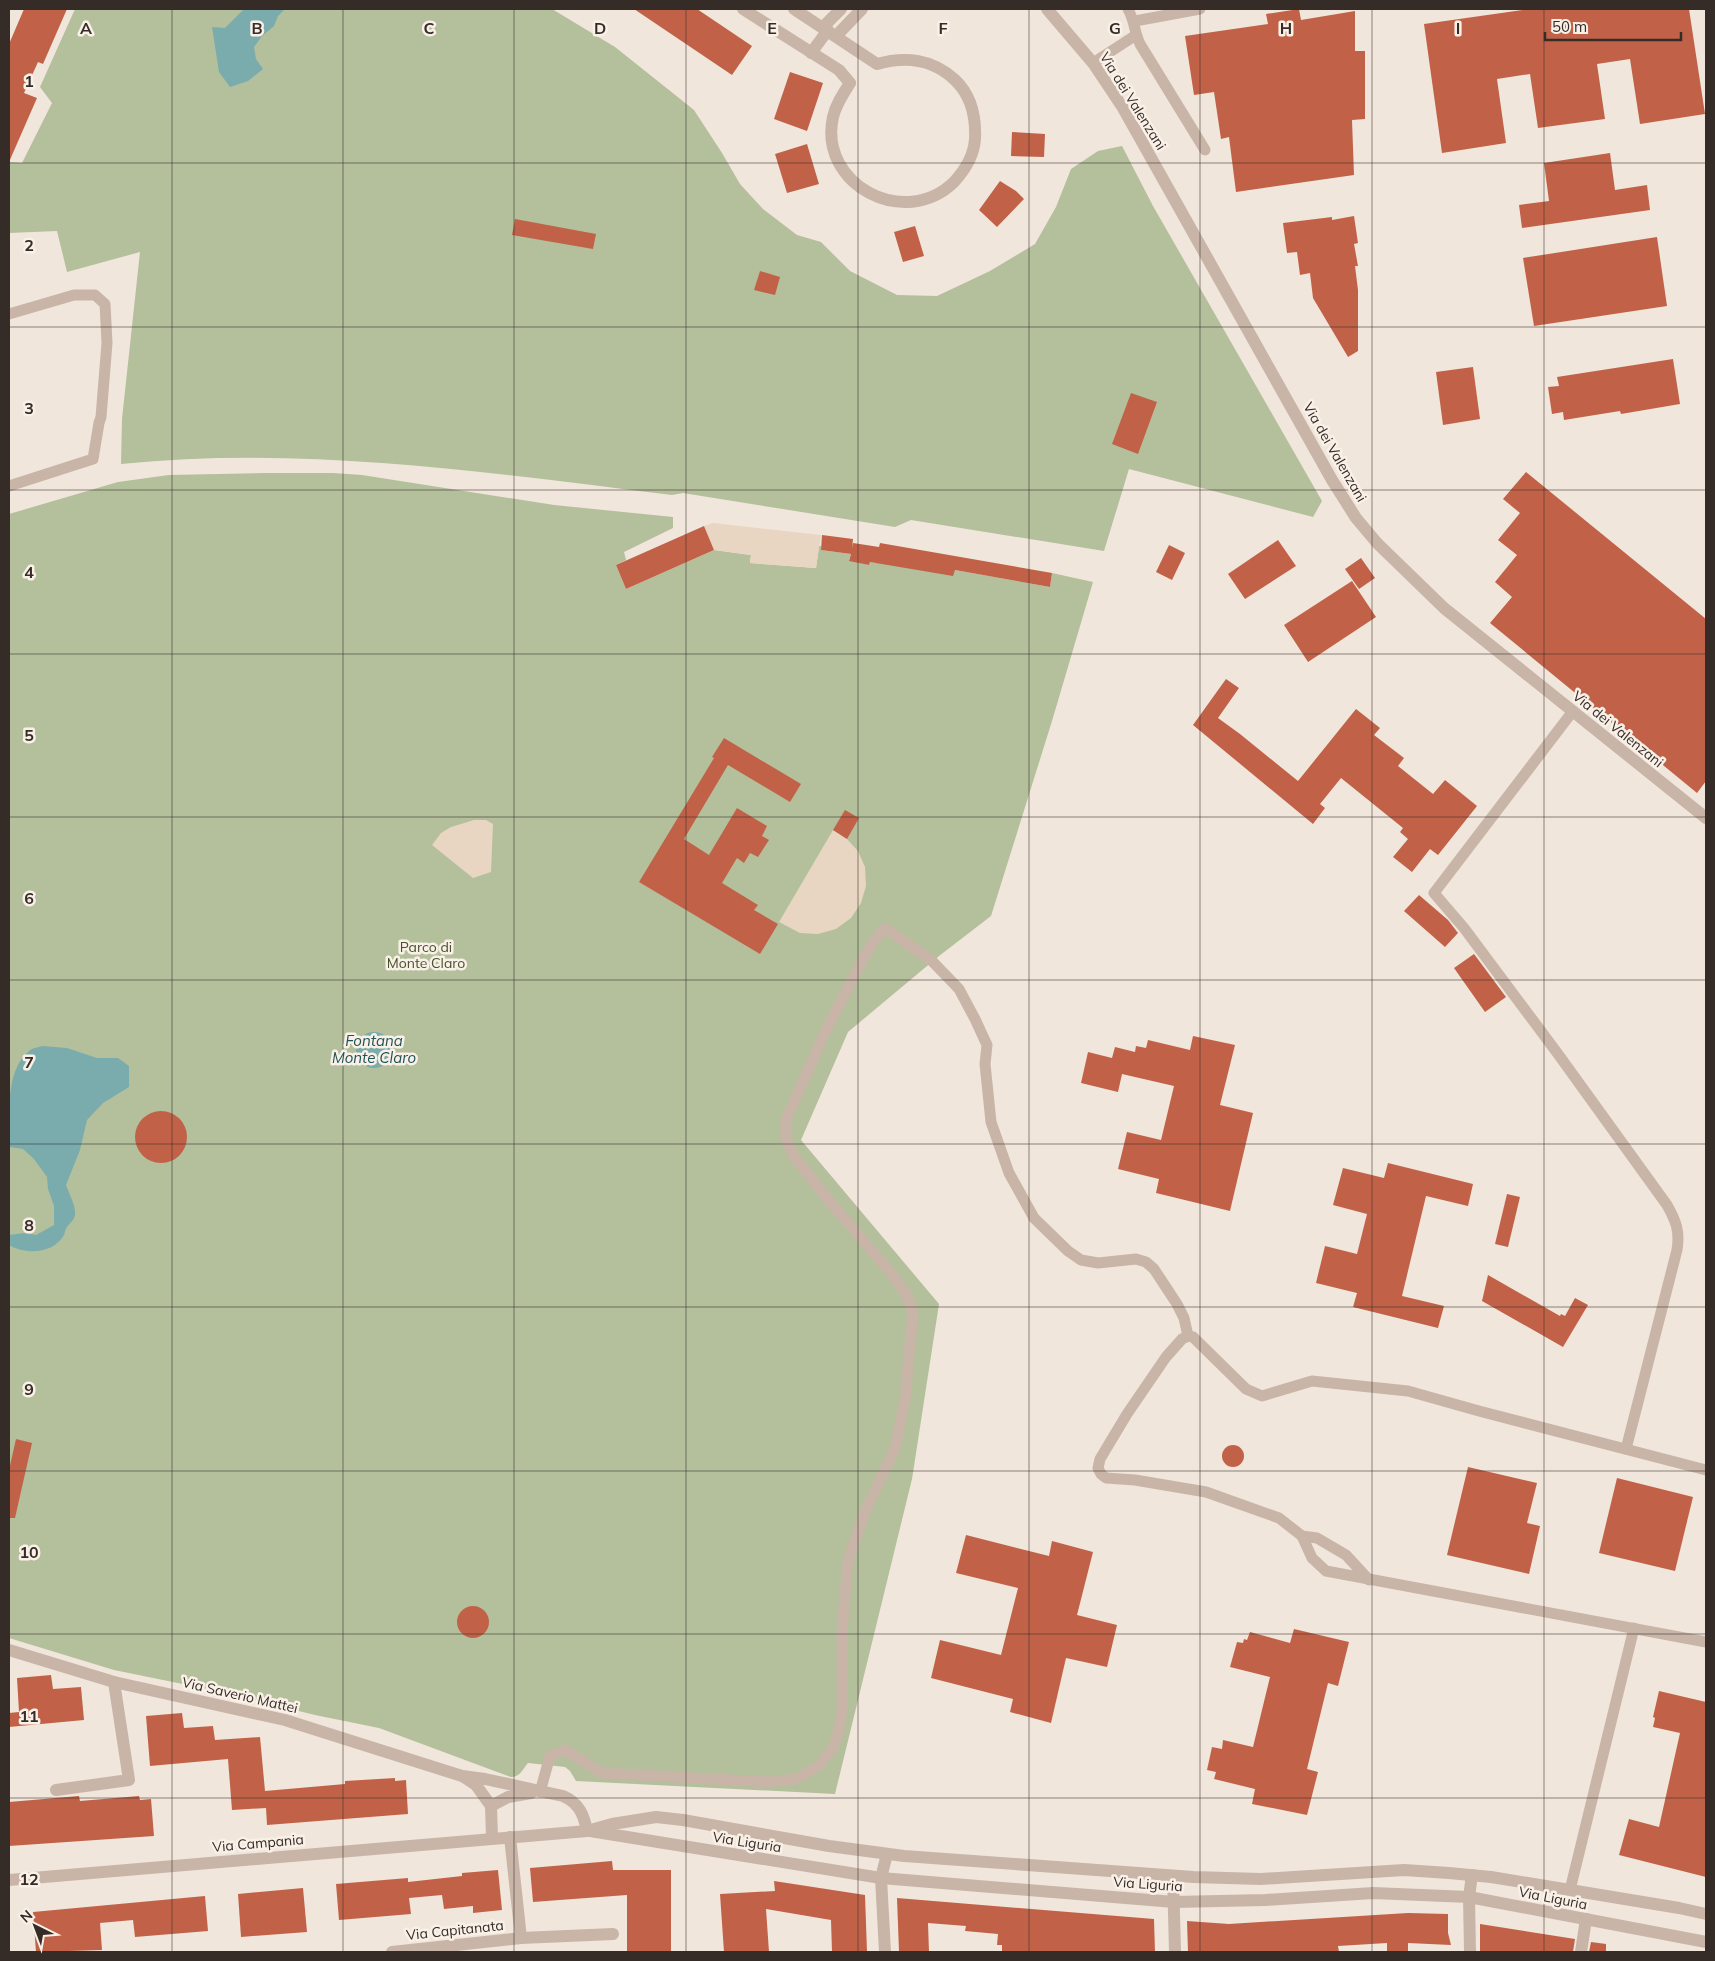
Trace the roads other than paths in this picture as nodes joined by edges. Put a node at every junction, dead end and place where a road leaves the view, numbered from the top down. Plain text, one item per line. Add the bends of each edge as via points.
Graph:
1 (743, 9) edge
2 (794, 9) edge
3 (841, 9) edge
4 (862, 9) edge
5 (1047, 9) edge
6 (1128, 9) edge
7 (1200, 9) edge
8 (1134, 21) junction
9 (829, 31) junction
10 (1136, 35) junction
11 (811, 53) junction
12 (1094, 63) junction
13 (1205, 150) dead end
14 (9, 314) edge
15 (9, 486) edge
16 (1573, 711) junction
17 (1706, 818) edge
18 (1188, 1336) junction
19 (1626, 1449) junction
20 (1706, 1470) edge
21 (1302, 1536) junction
22 (1368, 1580) junction
23 (1634, 1628) junction
24 (1706, 1642) edge
25 (9, 1650) edge
26 (114, 1682) junction
27 (462, 1776) junction
28 (56, 1790) dead end
29 (540, 1792) junction
30 (491, 1806) junction
31 (588, 1831) junction
32 (510, 1837) junction
33 (492, 1838) junction
34 (887, 1854) junction
35 (1472, 1875) junction
36 (1173, 1876) junction
37 (881, 1878) junction
38 (9, 1880) edge
39 (1570, 1890) junction
40 (1470, 1897) junction
41 (1174, 1902) junction
42 (1706, 1914) edge
43 (1586, 1919) junction
44 (613, 1934) dead end
45 (520, 1938) junction
46 (1706, 1942) edge
47 (392, 1952) edge
48 (885, 1952) edge
49 (1175, 1952) edge
50 (1470, 1952) edge
51 (1581, 1952) edge

1 - 11 street
2 - 9 street
3 - 9 street
4 - 9 street
5 - 12 street, Via dei Valenzani
6 - 8 lane
7 - 8 lane
8 - 10 lane
9 - 11 street
9 - 11 street via 877,64 902,59 927,62 949,75 966,94 974,118 975,143 961,174 948,188 912,202 893,202 875,197 858,187 836,156 832,137 833,118 839,100 850,84 838,70
10 - 12 lane
10 - 13 lane
12 - 16 street, Via dei Valenzani via 1123,108 1356,518 1404,572 1444,608
14 - 15 lane via 74,295 95,295 105,304 107,334 101,417 93,460
16 - 17 street, Via dei Valenzani
16 - 19 lane via 1434,893 1558,1054 1667,1205 1678,1226 1677,1250
18 - 19 lane via 1198,1340 1246,1389 1262,1396 1312,1381 1408,1391
18 - 21 lane via 1166,1357 1127,1414 1100,1459 1098,1468 1101,1474 1106,1478 1206,1492 1279,1518
18 - 29 lane via 1178,1304 1146,1262 1136,1259 1098,1263 1081,1260 1034,1218 1009,1173 991,1122 985,1064 987,1045 975,1019 959,989 932,961 885,928 864,957 824,1032 786,1120 786,1138 793,1155 891,1272 913,1312 905,1400 894,1448 865,1512 848,1560 842,1631 842,1708 833,1748 818,1766 796,1779 767,1782 602,1773 565,1750 550,1756
19 - 20 lane
21 - 22 lane via 1317,1538 1346,1555
21 - 22 lane via 1312,1558 1326,1571
22 - 23 lane
23 - 24 lane
23 - 39 lane
25 - 26 street, Via Saverio Mattei
26 - 27 street, Via Saverio Mattei via 285,1720
26 - 28 street via 129,1780
27 - 29 street, Via Saverio Mattei
27 - 30 street, Via Saverio Mattei via 476,1785
29 - 30 street, Via Saverio Mattei via 517,1794
29 - 31 street, Via Saverio Mattei via 571,1799 583,1812
30 - 33 street
31 - 32 street, Via Liguria
31 - 34 street, Via Liguria via 656,1817
31 - 37 street, Via Liguria
32 - 33 street, Via Campania
32 - 45 street, Via Capitanata
33 - 38 street, Via Campania
34 - 36 street, Via Liguria
34 - 37 street
35 - 36 street, Via Liguria via 1404,1870 1261,1879
35 - 39 street, Via Liguria
35 - 40 street
36 - 41 street
37 - 41 street, Via Liguria
37 - 48 street
39 - 42 street, Via Liguria
40 - 41 street, Via Liguria via 1373,1893
40 - 43 street, Via Liguria
40 - 50 street
41 - 49 street
43 - 46 street, Via Liguria
43 - 51 street
44 - 45 street, Via Capitanata
45 - 47 street, Via Capitanata

